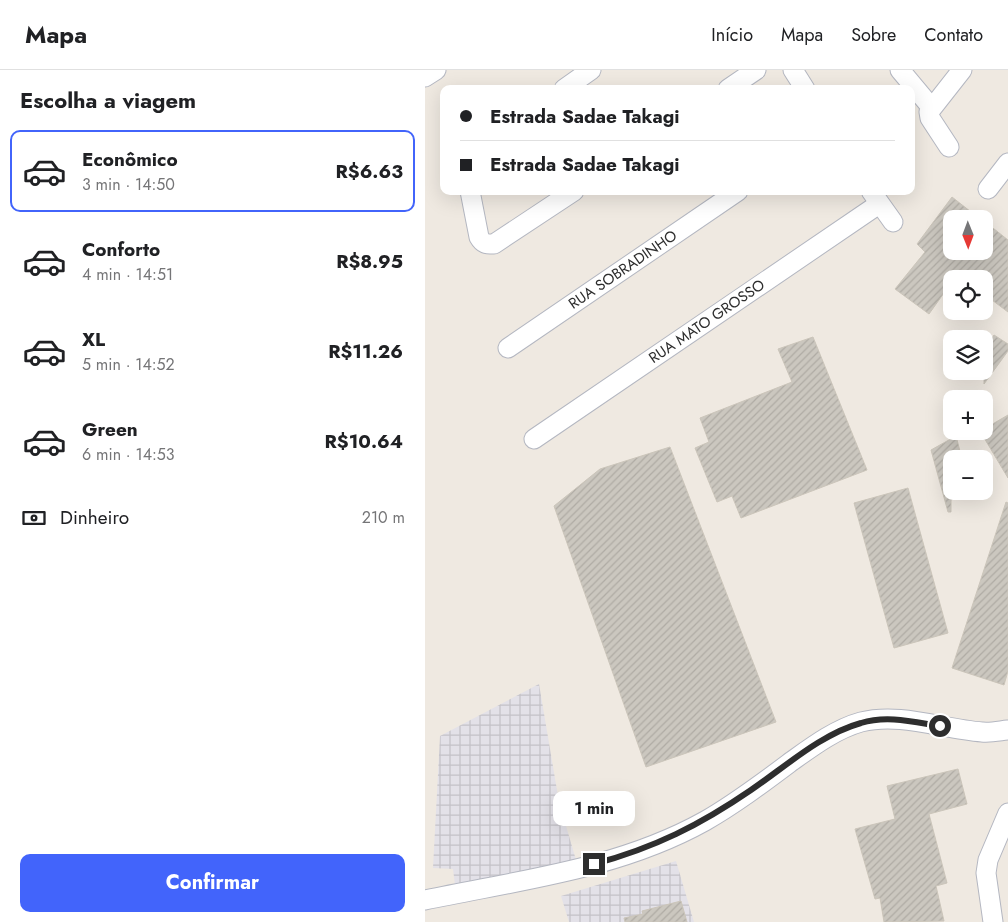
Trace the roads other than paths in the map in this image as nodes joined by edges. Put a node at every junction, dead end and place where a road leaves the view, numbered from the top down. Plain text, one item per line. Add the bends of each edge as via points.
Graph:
1 (591, 70) edge
2 (756, 70) edge
3 (793, 70) edge
4 (900, 70) edge
5 (962, 70) edge
6 (570, 85) edge
7 (734, 85) edge
8 (802, 85) edge
9 (912, 85) edge
10 (915, 88) edge
11 (931, 108) junction
12 (949, 147) dead end
13 (1008, 164) edge
14 (988, 189) dead end
15 (471, 195) edge
16 (569, 195) edge
17 (733, 195) edge
18 (875, 198) edge
19 (893, 222) dead end
20 (508, 348) dead end
21 (535, 439) dead end
22 (1008, 730) edge
23 (1008, 814) edge
24 (425, 900) edge
25 (993, 922) edge

1 - 6 street
2 - 7 street
3 - 8 street
4 - 9 street
5 - 11 street
10 - 11 street
11 - 12 street via 929,118
13 - 14 street
15 - 16 street via 479,237 487,244 494,244
17 - 20 street, RUA SOBRADINHO
18 - 19 street
18 - 21 street, RUA MATO GROSSO
22 - 24 street via 983,732 907,720 878,719 861,723 841,730 811,748 705,821 628,855 529,881
23 - 25 street via 988,860 986,874

